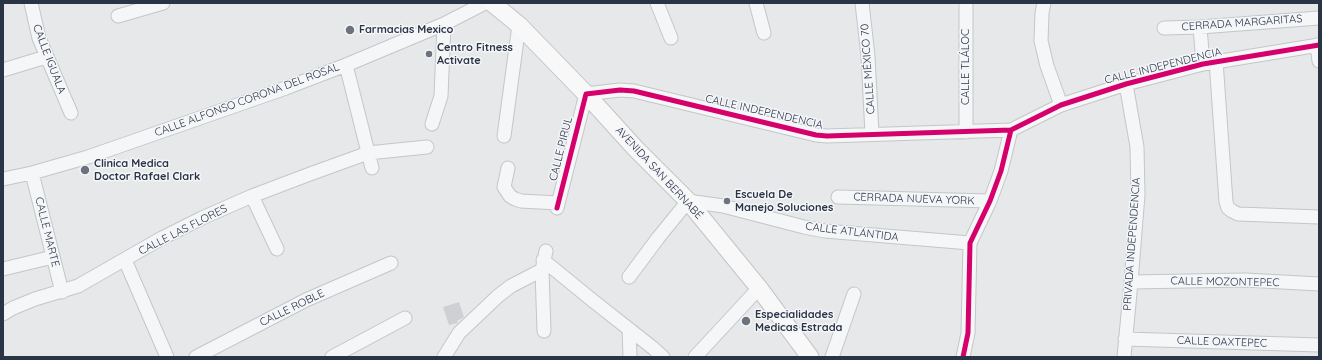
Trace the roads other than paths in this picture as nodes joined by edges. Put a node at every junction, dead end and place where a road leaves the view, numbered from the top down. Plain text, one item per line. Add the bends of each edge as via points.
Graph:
1 (31, 3) edge
2 (163, 3) edge
3 (485, 3) edge
4 (492, 3) edge
5 (657, 3) edge
6 (756, 3) edge
7 (862, 3) edge
8 (966, 3) edge
9 (1044, 3) edge
10 (118, 16) dead end
11 (1319, 18) edge
12 (444, 24) junction
13 (519, 25) junction
14 (1200, 27) junction
15 (1164, 28) dead end
16 (764, 33) dead end
17 (671, 38) dead end
18 (1318, 45) edge
19 (46, 57) junction
20 (1319, 61) edge
21 (1209, 62) junction
22 (346, 65) junction
23 (3, 70) edge
24 (1126, 84) junction
25 (586, 94) junction
26 (1061, 105) junction
27 (71, 113) dead end
28 (432, 124) dead end
29 (1011, 130) junction
30 (966, 132) junction
31 (872, 134) junction
32 (504, 136) dead end
33 (427, 147) dead end
34 (368, 153) junction
35 (372, 168) dead end
36 (508, 168) dead end
37 (32, 173) junction
38 (3, 179) edge
39 (252, 196) junction
40 (838, 197) dead end
41 (688, 201) junction
42 (990, 201) junction
43 (1319, 217) edge
44 (970, 243) junction
45 (277, 249) dead end
46 (53, 257) junction
47 (125, 260) junction
48 (544, 260) junction
49 (391, 263) dead end
50 (3, 269) edge
51 (629, 276) dead end
52 (1132, 282) junction
53 (1319, 284) edge
54 (759, 288) junction
55 (62, 292) junction
56 (854, 294) dead end
57 (3, 314) edge
58 (405, 318) dead end
59 (629, 329) junction
60 (544, 331) dead end
61 (1125, 339) junction
62 (1319, 345) edge
63 (167, 357) edge
64 (196, 357) edge
65 (332, 357) edge
66 (444, 357) edge
67 (630, 357) edge
68 (663, 357) edge
69 (694, 357) edge
70 (810, 357) edge
71 (832, 357) edge
72 (963, 357) edge
73 (1124, 357) edge

1 - 19 street, CALLE IGUALA
2 - 10 street
3 - 12 street, CALLE ALFONSO CORONA DEL ROSAL
4 - 13 main road, AVENIDA SAN BERNABÉ
5 - 17 street
6 - 16 street
7 - 31 street, CALLE MÉXICO 70
8 - 30 street, CALLE TLÁLOC
9 - 26 street via 1041,41
11 - 14 street, CERRADA MARGARITAS
12 - 22 street, CALLE ALFONSO CORONA DEL ROSAL
12 - 28 street via 441,96
13 - 25 main road, AVENIDA SAN BERNABÉ
13 - 32 street
14 - 15 street, CERRADA MARGARITAS
14 - 21 street
18 - 20 street
18 - 21 street, CALLE INDEPENDENCIA
19 - 23 street
19 - 27 street, CALLE IGUALA
21 - 24 street, CALLE INDEPENDENCIA
21 - 43 street via 1228,208 1238,214
22 - 34 street
22 - 37 street, CALLE ALFONSO CORONA DEL ROSAL via 95,154
24 - 26 street, CALLE INDEPENDENCIA
24 - 52 street, PRIVADA INDEPENDENCIA via 1136,147 1138,181
25 - 31 street, CALLE INDEPENDENCIA via 634,91 816,135
25 - 36 street, CALLE PIRUL via 557,206 521,201 510,196 504,187
25 - 41 main road, AVENIDA SAN BERNABÉ
26 - 29 street, CALLE INDEPENDENCIA
29 - 30 street, CALLE INDEPENDENCIA
29 - 42 street via 1001,171
30 - 31 street, CALLE INDEPENDENCIA
33 - 34 street, CALLE LAS FLORES
34 - 35 street
34 - 39 street, CALLE LAS FLORES
37 - 38 street, CALLE ALFONSO CORONA DEL ROSAL
37 - 46 street, CALLE MARTE
39 - 45 street
39 - 47 street, CALLE LAS FLORES via 162,238
40 - 42 street, CERRADA NUEVA YORK
41 - 44 street, CALLE ATLÁNTIDA via 723,206 826,231
41 - 51 street
41 - 54 main road, AVENIDA SAN BERNABÉ
42 - 44 street
44 - 72 street via 968,333
46 - 50 street
46 - 55 street, CALLE MARTE
47 - 55 street, CALLE LAS FLORES
47 - 63 street
48 - 59 street
48 - 60 street
48 - 66 street via 498,296 459,333
49 - 64 street, CALLE ROBLE via 306,300
52 - 53 street, CALLE MOZONTEPEC via 1245,280
52 - 61 street, PRIVADA INDEPENDENCIA
54 - 69 street
54 - 70 main road, AVENIDA SAN BERNABÉ
55 - 57 street, CALLE LAS FLORES via 13,308
56 - 71 street
58 - 65 street
59 - 67 street
59 - 68 street
61 - 62 street, CALLE OAXTEPEC
61 - 73 street, PRIVADA INDEPENDENCIA

